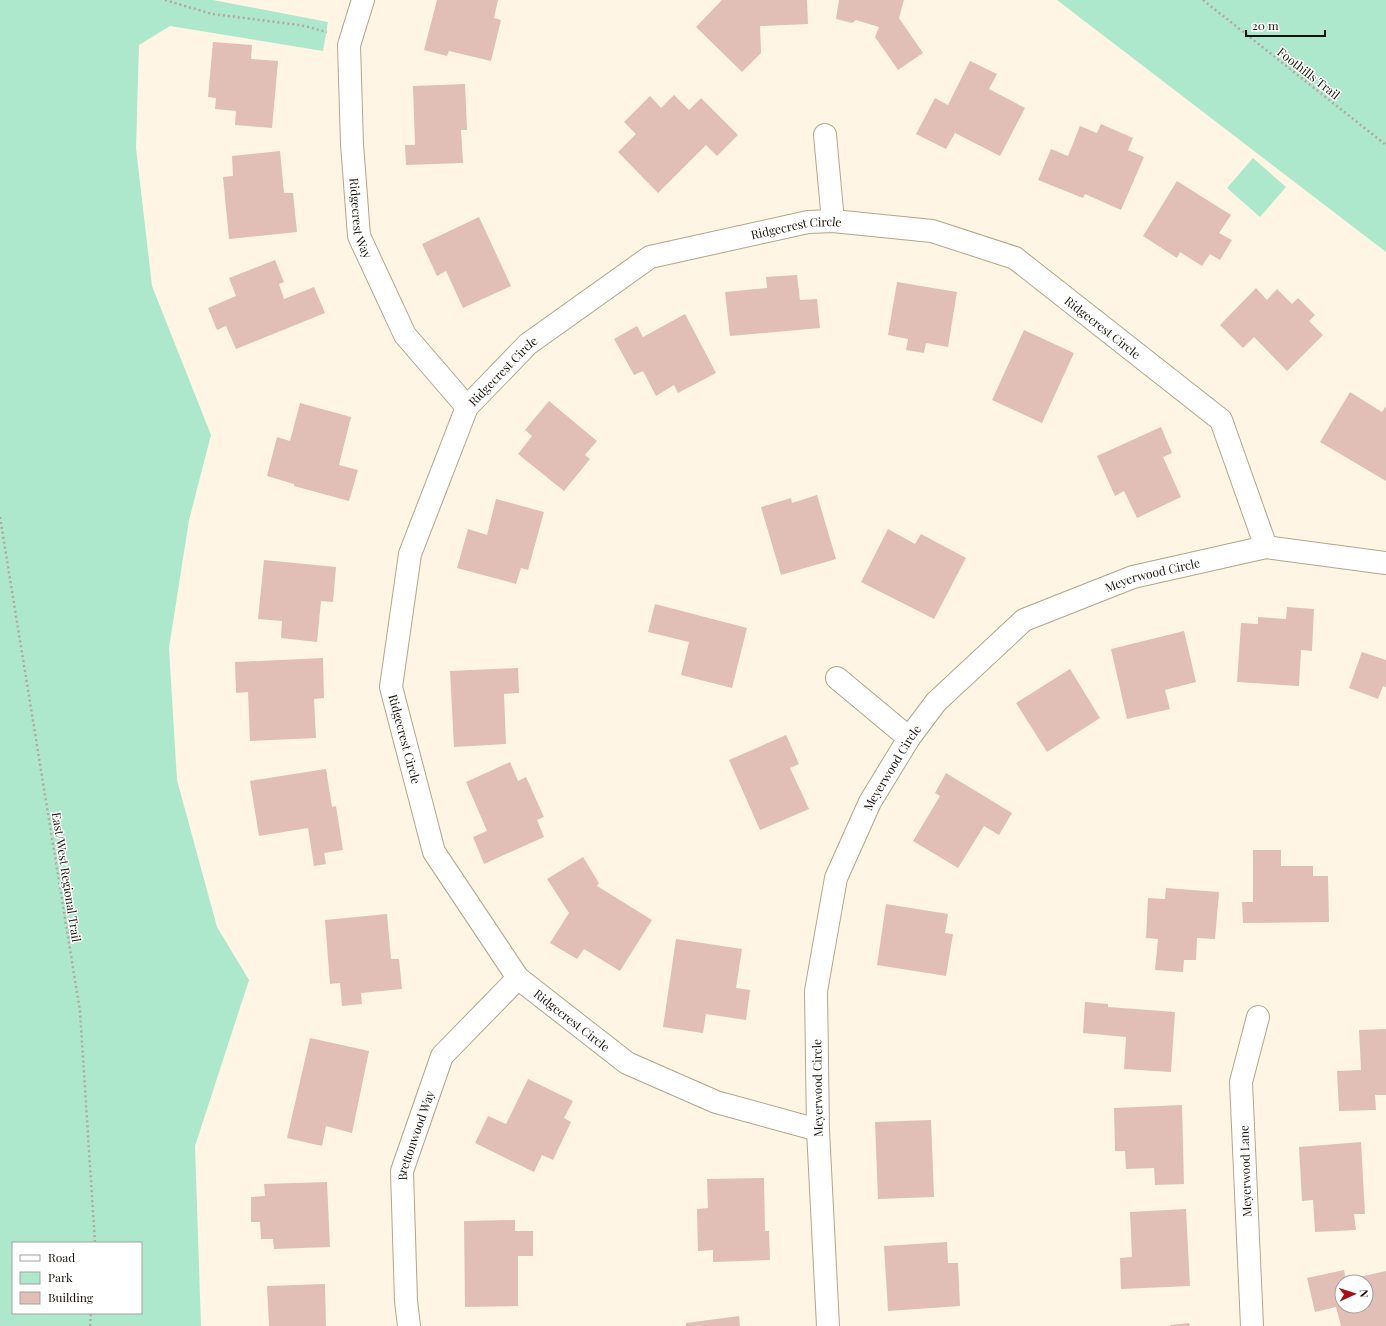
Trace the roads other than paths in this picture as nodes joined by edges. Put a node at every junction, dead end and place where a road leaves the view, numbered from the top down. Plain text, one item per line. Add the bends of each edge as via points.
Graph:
1 (363, 0) edge
2 (825, 135) dead end
3 (833, 221) junction
4 (467, 407) junction
5 (1266, 547) junction
6 (1386, 563) edge
7 (837, 678) dead end
8 (909, 738) junction
9 (518, 978) junction
10 (1258, 1017) dead end
11 (818, 1130) junction
12 (409, 1326) edge
13 (828, 1326) edge
14 (1252, 1326) edge

1 - 4 street, Ridgecrest Way via 349,45 352,144 359,236 404,335
2 - 3 street
3 - 4 street, Ridgecrest Circle via 808,222 650,257 528,344
3 - 5 street, Ridgecrest Circle via 932,231 1015,258 1221,420
4 - 9 street, Ridgecrest Circle via 410,554 391,687 434,852
5 - 6 street, Meyerwood Circle
5 - 8 street, Meyerwood Circle via 1133,577 1024,620 936,702
7 - 8 street
8 - 11 street, Meyerwood Circle via 870,802 836,878 816,991
9 - 11 street, Ridgecrest Circle via 627,1063 716,1102
9 - 12 street, Brettonwood Way via 442,1056 402,1171
10 - 14 street, Meyerwood Lane via 1241,1082
11 - 13 street, Meyerwood Circle

